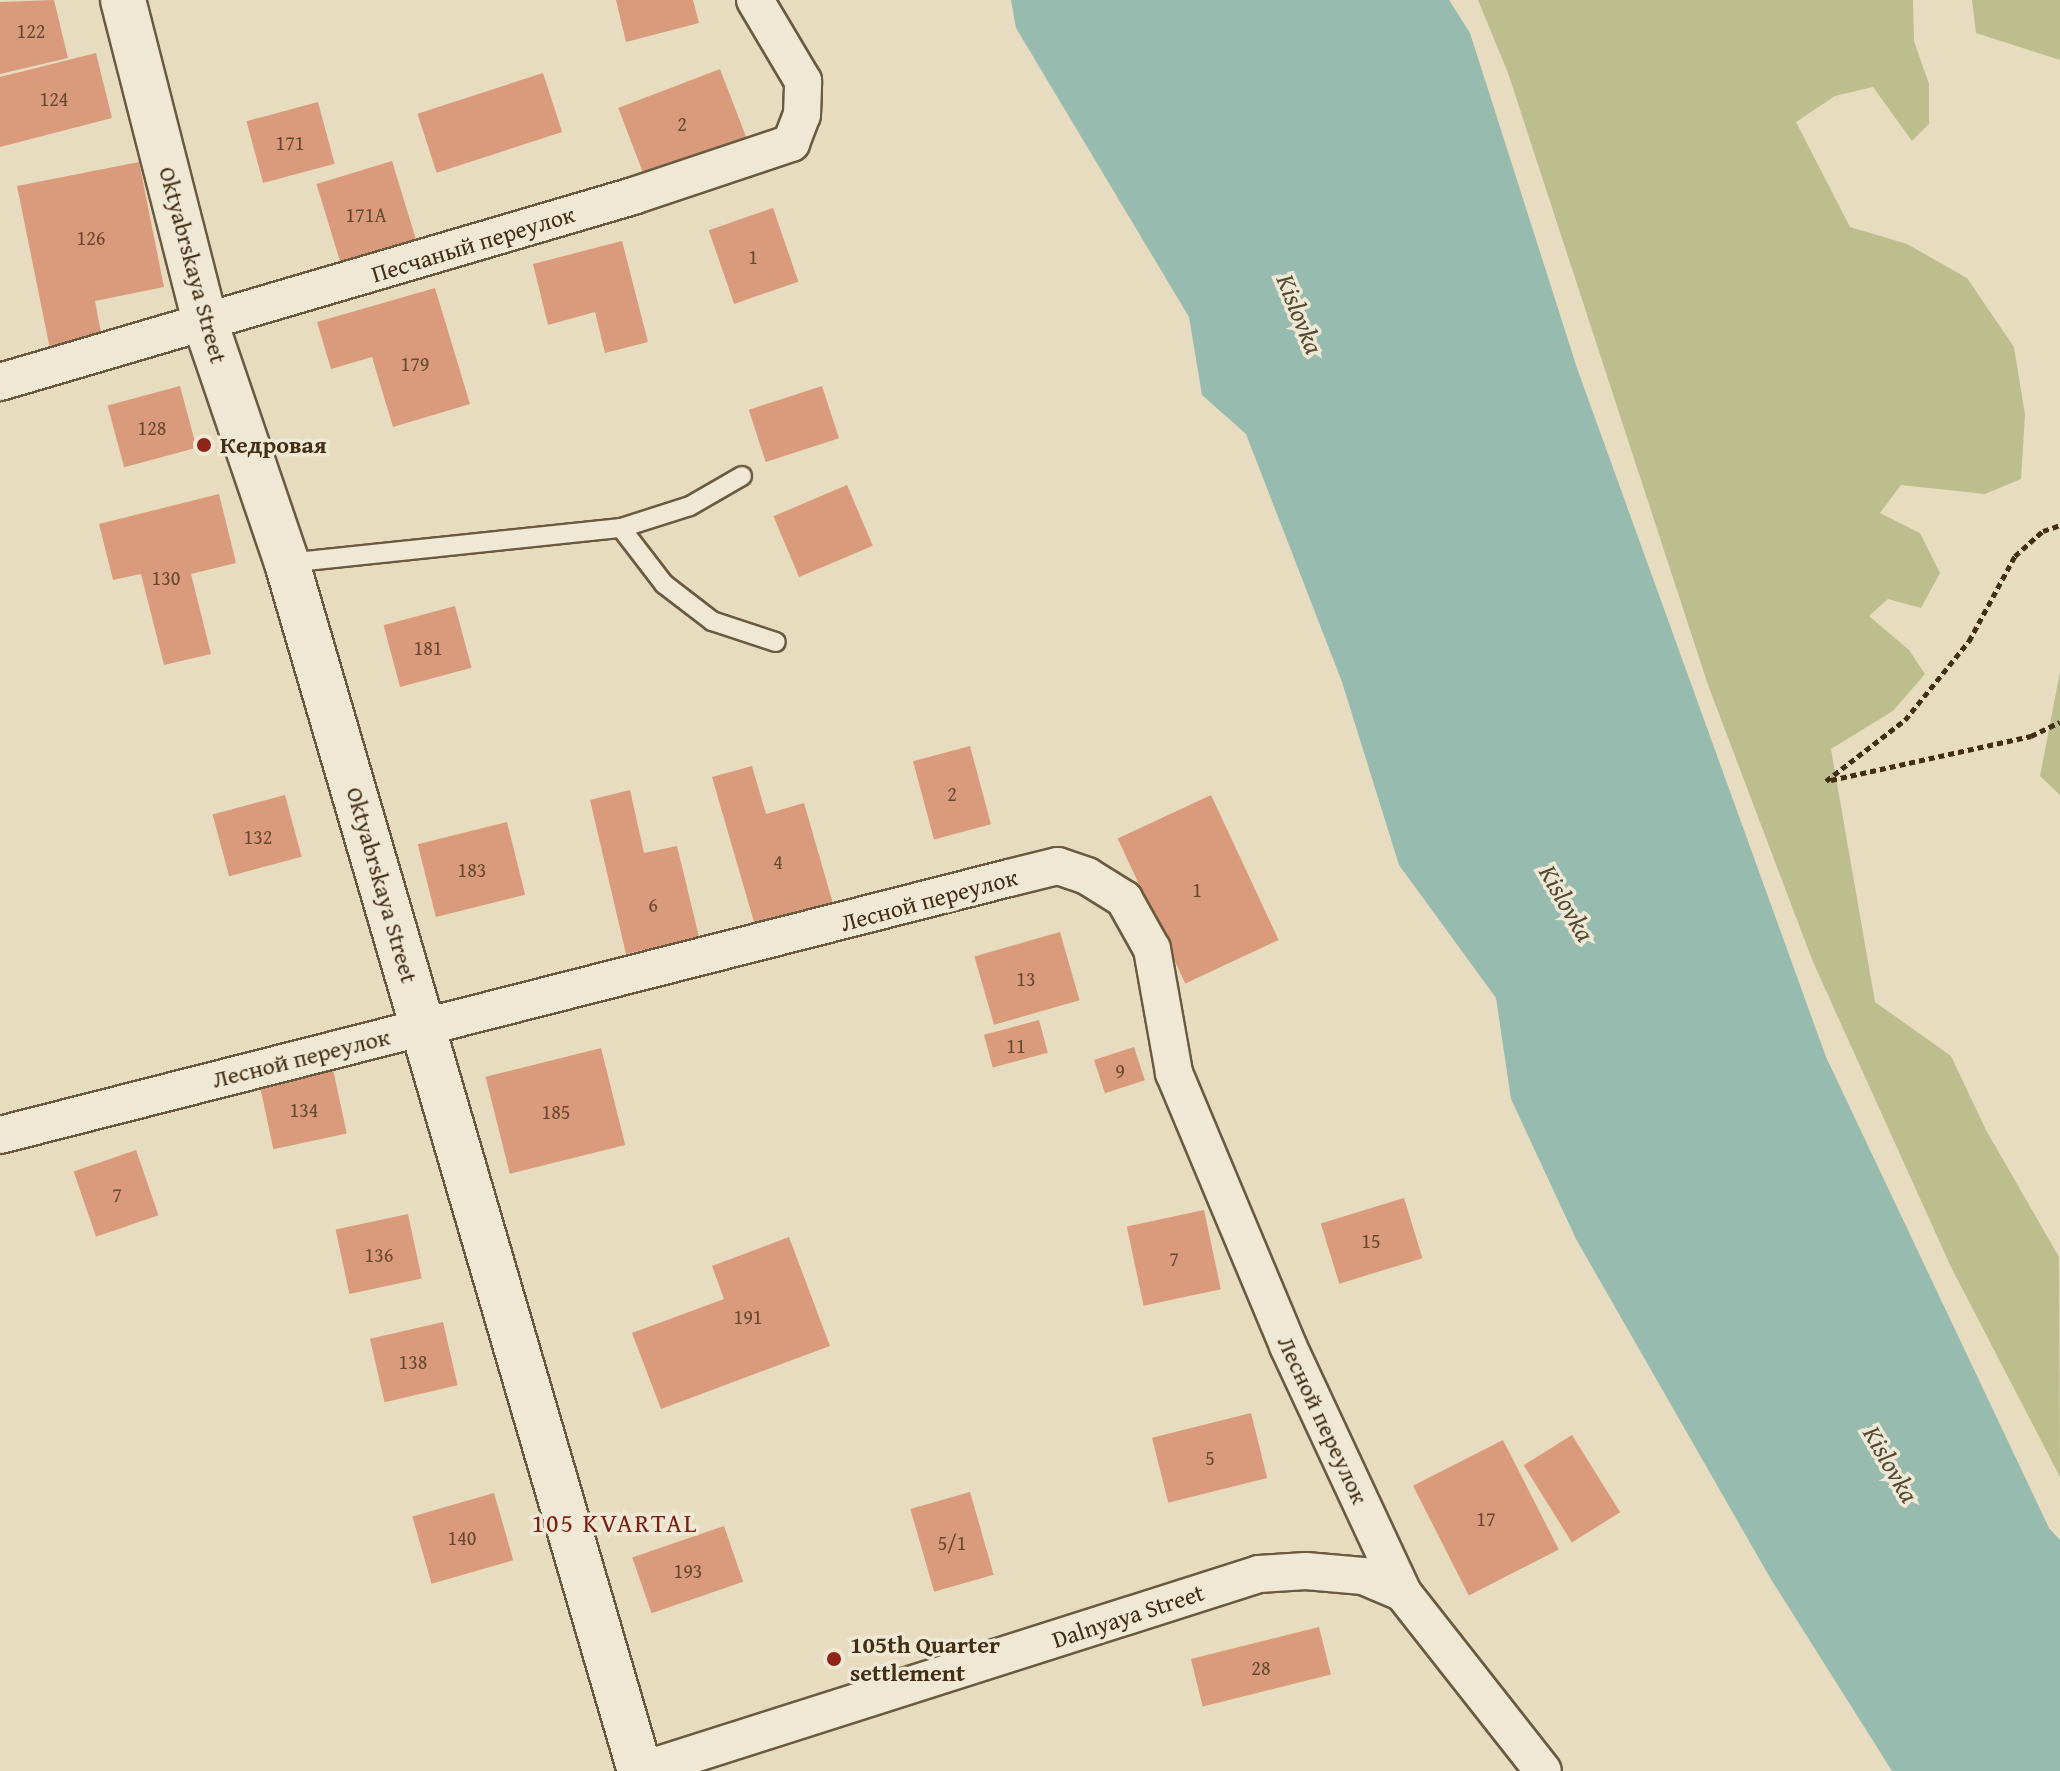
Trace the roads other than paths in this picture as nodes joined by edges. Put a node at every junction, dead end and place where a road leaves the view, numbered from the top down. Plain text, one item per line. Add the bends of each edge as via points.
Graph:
1 (123, 0) edge
2 (755, 0) edge
3 (206, 325) junction
4 (0, 382) edge
5 (742, 476) dead end
6 (621, 528) junction
7 (287, 563) junction
8 (776, 642) dead end
9 (424, 1026) junction
10 (0, 1135) edge
11 (1403, 1593) junction
12 (640, 1771) edge
13 (1543, 1771) edge

1 - 3 street, Oktyabrskaya Street
2 - 3 street, Песчаный переулок via 803,81 802,115 791,143
3 - 4 street, Песчаный переулок
3 - 7 street, Oktyabrskaya Street
5 - 6 lane via 690,506
6 - 7 lane
6 - 8 lane via 664,584 712,621
7 - 9 street, Oktyabrskaya Street
9 - 10 street, Лесной переулок
9 - 11 street, Лесной переулок via 1058,866 1087,876 1124,899 1152,949 1174,1073 1288,1346
9 - 12 street, Oktyabrskaya Street
11 - 12 street, Dalnyaya Street via 1363,1576 1259,1574
11 - 13 street, Dalnyaya Street

